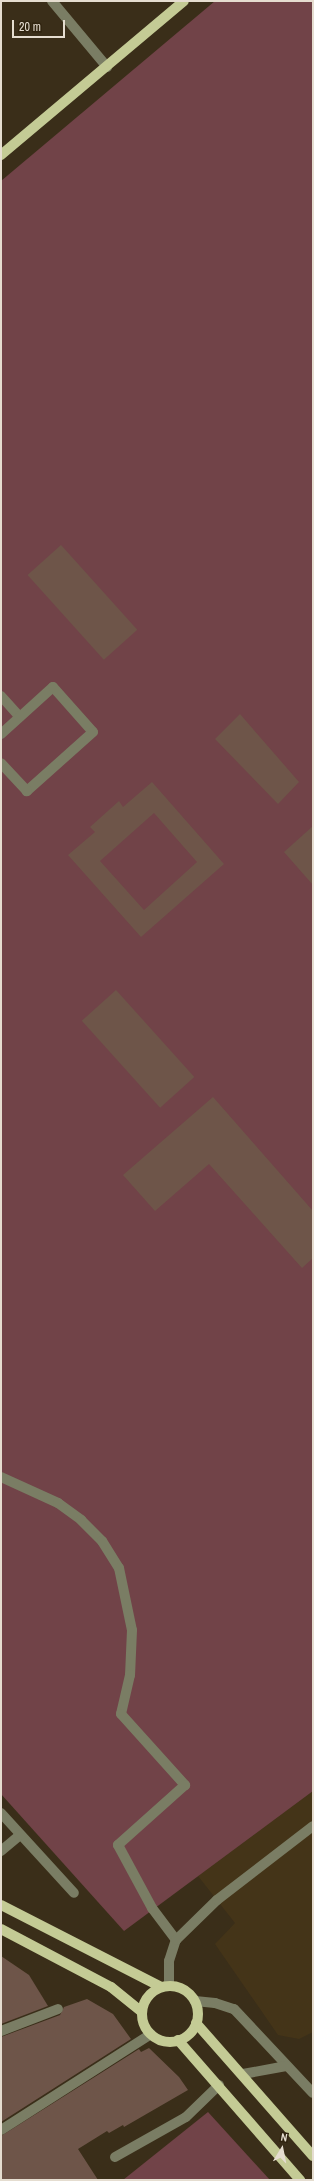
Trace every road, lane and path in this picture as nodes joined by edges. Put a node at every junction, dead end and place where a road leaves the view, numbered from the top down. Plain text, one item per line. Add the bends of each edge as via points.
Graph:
1 (52, 1) edge
2 (184, 1) edge
3 (107, 67) junction
4 (1, 155) edge
5 (1, 696) edge
6 (20, 717) junction
7 (1, 734) edge
8 (1, 763) edge
9 (1, 1477) edge
10 (1, 1813) edge
11 (313, 1826) edge
12 (20, 1834) junction
13 (1, 1851) edge
14 (74, 1893) dead end
15 (1, 1905) edge
16 (1, 1929) edge
17 (176, 1940) junction
18 (165, 1986) junction
19 (195, 2001) junction
20 (58, 2009) dead end
21 (142, 2012) junction
22 (196, 2023) junction
23 (1, 2032) edge
24 (151, 2034) junction
25 (178, 2040) junction
26 (286, 2066) junction
27 (243, 2074) junction
28 (219, 2085) junction
29 (313, 2093) edge
30 (1, 2130) edge
31 (313, 2156) edge
32 (115, 2157) dead end
33 (300, 2180) edge

1 - 3 street
2 - 3 main road
3 - 4 main road
5 - 6 street
6 - 7 street
6 - 8 street via 53,687 93,732 27,791
9 - 17 street via 51,1500 81,1520 102,1541 119,1568 132,1630 130,1675 121,1714 185,1785 118,1845 152,1908
10 - 12 street
11 - 17 street via 217,1900
12 - 13 street
12 - 14 street
15 - 18 main road
16 - 21 main road via 111,1986
17 - 18 street
18 - 19 main road via 184,1990
18 - 21 main road via 148,1997
19 - 22 main road
19 - 26 street via 215,2003 234,2009
20 - 23 street
21 - 24 main road via 144,2024
22 - 25 main road via 186,2037
22 - 27 main road
24 - 25 main road via 164,2041
24 - 30 street
25 - 28 main road
26 - 27 street
26 - 29 street
27 - 31 main road
28 - 32 street via 186,2117
28 - 33 main road

